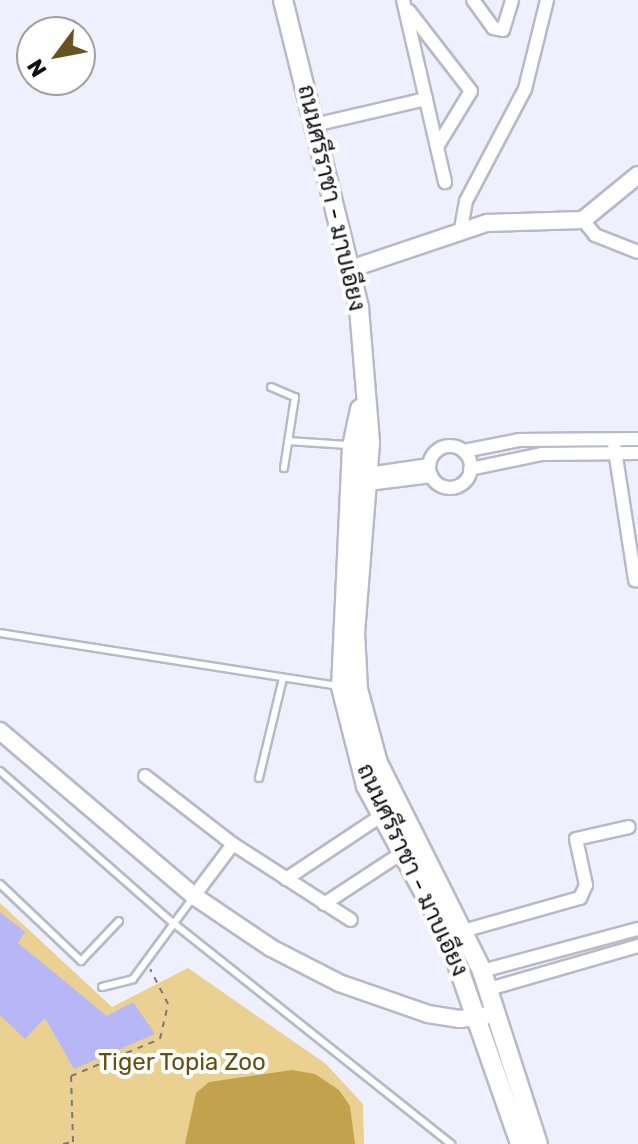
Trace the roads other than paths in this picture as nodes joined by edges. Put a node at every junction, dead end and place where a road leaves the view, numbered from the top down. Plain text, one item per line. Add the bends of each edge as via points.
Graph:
1 (283, 0) edge
2 (473, 0) edge
3 (512, 0) edge
4 (547, 0) edge
5 (404, 3) edge
6 (426, 99) junction
7 (314, 125) junction
8 (438, 145) junction
9 (638, 175) edge
10 (445, 182) dead end
11 (583, 220) junction
12 (461, 229) junction
13 (638, 252) edge
14 (350, 269) junction
15 (271, 387) dead end
16 (363, 398) junction
17 (613, 439) junction
18 (638, 439) edge
19 (288, 441) junction
20 (510, 441) junction
21 (352, 446) junction
22 (464, 451) junction
23 (615, 453) junction
24 (638, 453) edge
25 (513, 458) junction
26 (284, 468) dead end
27 (470, 469) junction
28 (430, 470) junction
29 (360, 479) junction
30 (635, 580) dead end
31 (0, 633) edge
32 (283, 678) junction
33 (341, 687) junction
34 (0, 731) edge
35 (0, 771) edge
36 (145, 776) dead end
37 (259, 778) dead end
38 (381, 816) junction
39 (629, 827) dead end
40 (233, 844) junction
41 (402, 853) junction
42 (286, 879) junction
43 (0, 884) edge
44 (194, 896) junction
45 (324, 904) junction
46 (351, 920) dead end
47 (119, 921) dead end
48 (172, 922) junction
49 (638, 929) edge
50 (463, 931) junction
51 (638, 946) edge
52 (482, 971) junction
53 (102, 987) dead end
54 (489, 989) junction
55 (488, 1015) junction
56 (451, 1144) edge
57 (520, 1144) edge
58 (538, 1144) edge

1 - 7 main road, ถนนศรีราชา - มาบเอียง
2 - 3 street via 493,28 503,30
4 - 12 street via 525,89 466,201
5 - 6 street
5 - 8 street via 471,91
6 - 7 street
6 - 8 street
7 - 14 main road, ถนนศรีราชา - มาบเอียง
8 - 10 street
9 - 11 street
11 - 12 street
11 - 13 street via 595,235
12 - 14 street
14 - 16 main road, ถนนศรีราชา - มาบเอียง via 359,308
15 - 19 lane via 295,395
16 - 21 main road, ถนนศรีราชา - มาบเอียง
16 - 29 main road, ถนนศรีราชา - มาบเอียง via 370,443
17 - 18 street
17 - 20 street
17 - 23 street
19 - 21 lane
19 - 26 lane
20 - 22 street
20 - 25 street
21 - 29 main road, ถนนศรีราชา - มาบเอียง
22 - 27 street
22 - 28 street via 452,446 439,449
23 - 24 street
23 - 25 street
23 - 30 street
25 - 27 street
27 - 28 street via 455,487 443,486
28 - 29 street
29 - 33 main road, ถนนศรีราชา - มาบเอียง
29 - 50 main road, ถนนศรีราชา - มาบเอียง via 358,689 378,763
31 - 32 lane
32 - 33 lane
32 - 37 lane
33 - 38 main road, ถนนศรีราชา - มาบเอียง via 361,771
34 - 44 street
35 - 48 lane
36 - 40 street
38 - 41 main road, ถนนศรีราชา - มาบเอียง
38 - 42 street
39 - 50 street via 576,839 586,885 580,898
40 - 42 street
40 - 44 street
41 - 45 street
41 - 55 main road, ถนนศรีราชา - มาบเอียง
42 - 45 street
43 - 47 lane via 81,961
44 - 48 lane
44 - 55 street via 271,948 339,983 428,1014
45 - 46 street
48 - 53 lane via 133,979
48 - 56 lane
49 - 52 street
50 - 52 main road, ถนนศรีราชา - มาบเอียง
51 - 54 street
52 - 54 main road, ถนนศรีราชา - มาบเอียง
54 - 55 main road, ถนนศรีราชา - มาบเอียง
55 - 57 main road, ถนนศรีราชา - มาบเอียง
55 - 58 main road, ถนนศรีราชา - มาบเอียง

